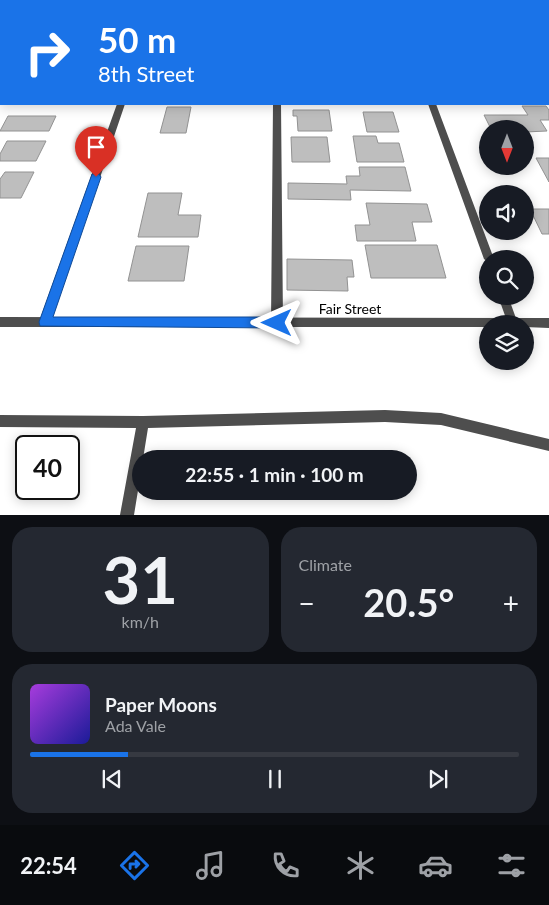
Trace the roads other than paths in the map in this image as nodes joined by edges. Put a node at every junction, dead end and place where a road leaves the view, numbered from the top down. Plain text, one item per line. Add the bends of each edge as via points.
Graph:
1 (121, 105) edge
2 (277, 105) edge
3 (432, 105) edge
4 (486, 250) edge
5 (0, 322) edge
6 (45, 322) junction
7 (277, 323) junction
8 (534, 323) edge
9 (549, 323) edge
10 (479, 324) edge
11 (0, 421) edge
12 (143, 422) junction
13 (549, 445) edge
14 (127, 515) edge

1 - 6 street
2 - 7 street
3 - 4 street
5 - 6 street, Fair Street
6 - 7 street, Fair Street
7 - 10 street, Fair Street
8 - 9 street, Fair Street
11 - 12 street
12 - 13 street via 385,416 430,418
12 - 14 street

